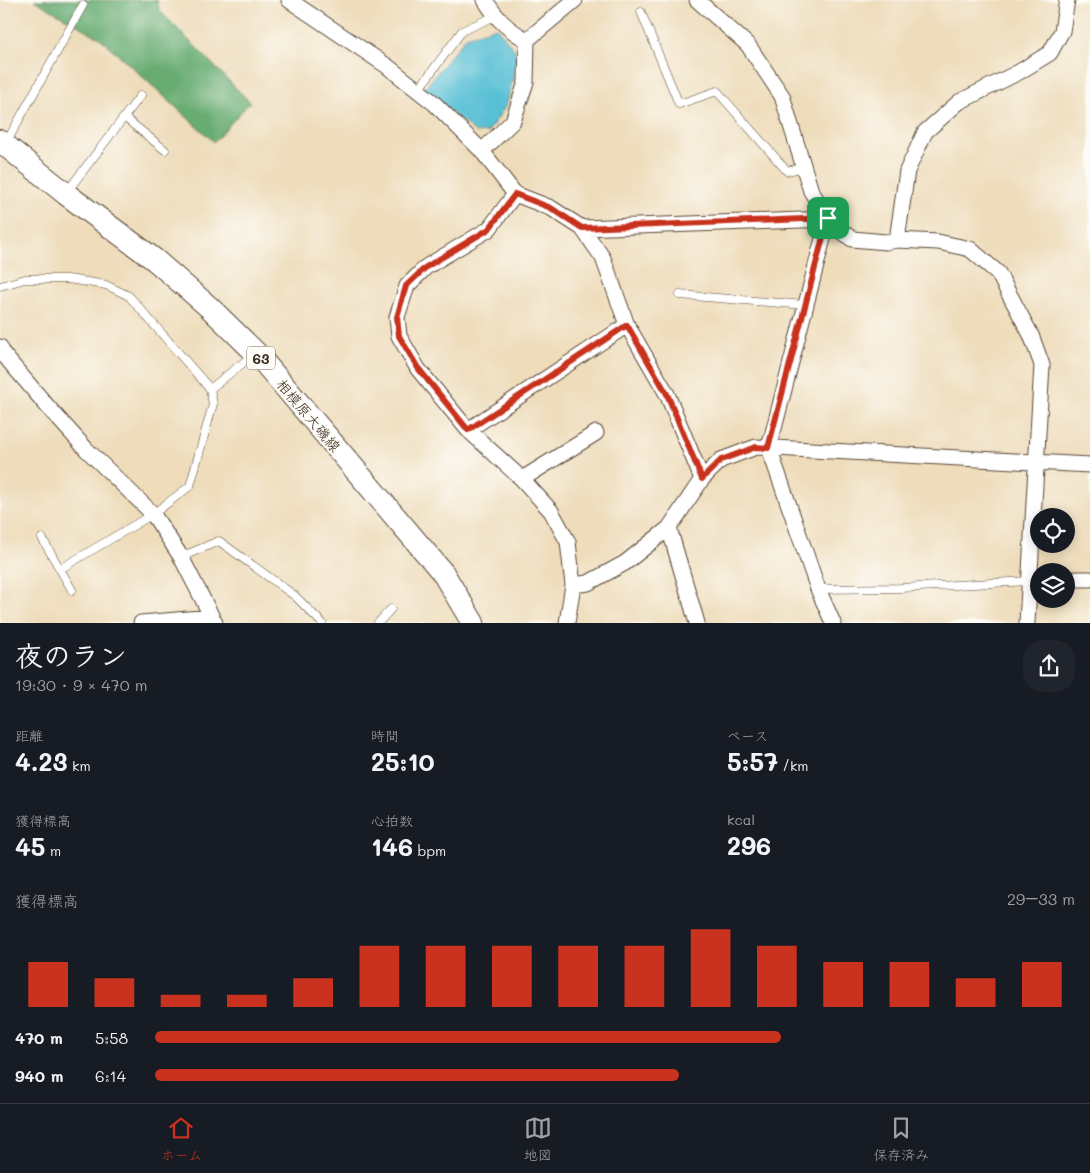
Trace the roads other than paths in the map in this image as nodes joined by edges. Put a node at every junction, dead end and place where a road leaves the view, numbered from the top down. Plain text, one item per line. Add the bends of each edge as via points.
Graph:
1 (289, 0) edge
2 (485, 0) edge
3 (575, 0) edge
4 (697, 0) edge
5 (1067, 0) edge
6 (83, 5) dead end
7 (642, 12) dead end
8 (495, 16) junction
9 (527, 40) junction
10 (418, 90) junction
11 (141, 95) dead end
12 (124, 117) junction
13 (2, 144) edge
14 (165, 150) dead end
15 (482, 151) junction
16 (804, 167) junction
17 (66, 194) junction
18 (515, 194) junction
19 (828, 218) junction
20 (582, 228) junction
21 (897, 240) junction
22 (0, 286) edge
23 (680, 295) dead end
24 (806, 305) junction
25 (627, 325) junction
26 (1, 352) edge
27 (256, 352) junction
28 (210, 389) junction
29 (468, 430) junction
30 (596, 433) dead end
31 (768, 448) junction
32 (1037, 461) junction
33 (1090, 465) edge
34 (522, 479) junction
35 (702, 479) junction
36 (153, 514) junction
37 (669, 528) junction
38 (42, 538) dead end
39 (181, 557) junction
40 (1034, 563) edge
41 (60, 569) junction
42 (1075, 579) edge
43 (1090, 579) edge
44 (1030, 580) edge
45 (573, 585) junction
46 (818, 589) junction
47 (72, 590) dead end
48 (1030, 605) edge
49 (391, 609) dead end
50 (214, 620) edge
51 (142, 623) edge
52 (322, 623) edge
53 (378, 623) edge
54 (473, 623) edge
55 (567, 623) edge
56 (697, 623) edge
57 (833, 623) edge
58 (1027, 623) edge

1 - 10 street
2 - 8 street
3 - 9 street
4 - 16 street via 748,45 782,96
5 - 21 street via 1062,31 1050,54 959,102 925,132 907,172
6 - 13 lane
7 - 16 lane via 679,104 717,90 787,171
8 - 9 street via 513,33
8 - 10 lane via 462,31
9 - 15 street via 526,82 513,121
10 - 15 street
11 - 12 lane
12 - 14 lane
12 - 17 lane
13 - 17 main road, 相模原大磯線 / 63
15 - 18 street
16 - 19 street via 812,191
17 - 27 main road, 相模原大磯線 / 63 via 155,260
18 - 20 street via 551,208
18 - 29 street via 489,229 426,267 406,286 397,317 399,336 418,368
19 - 20 street
19 - 21 street via 852,239
19 - 24 street
20 - 25 street via 603,258
21 - 32 street via 938,242 970,250 998,273 1032,335 1042,365
22 - 28 lane via 25,279 68,279 106,285 129,296
23 - 24 lane
24 - 31 street
25 - 29 street
25 - 35 street via 667,394
26 - 36 street via 86,449
27 - 28 lane
27 - 54 main road, 相模原大磯線 / 63 via 443,573
28 - 36 lane via 213,404 190,486
29 - 34 street
30 - 34 street
31 - 32 street
31 - 35 street via 756,447 721,460
31 - 46 street
32 - 33 street
32 - 40 street
34 - 45 street via 551,511 568,542
35 - 37 street
36 - 39 street
36 - 41 lane
37 - 45 street via 625,563 588,583
37 - 56 street
38 - 41 lane
39 - 50 street
39 - 52 lane via 219,541 295,596
41 - 47 lane
42 - 43 street
44 - 46 lane
45 - 55 street
46 - 57 street
48 - 58 street
49 - 53 lane
50 - 51 street

